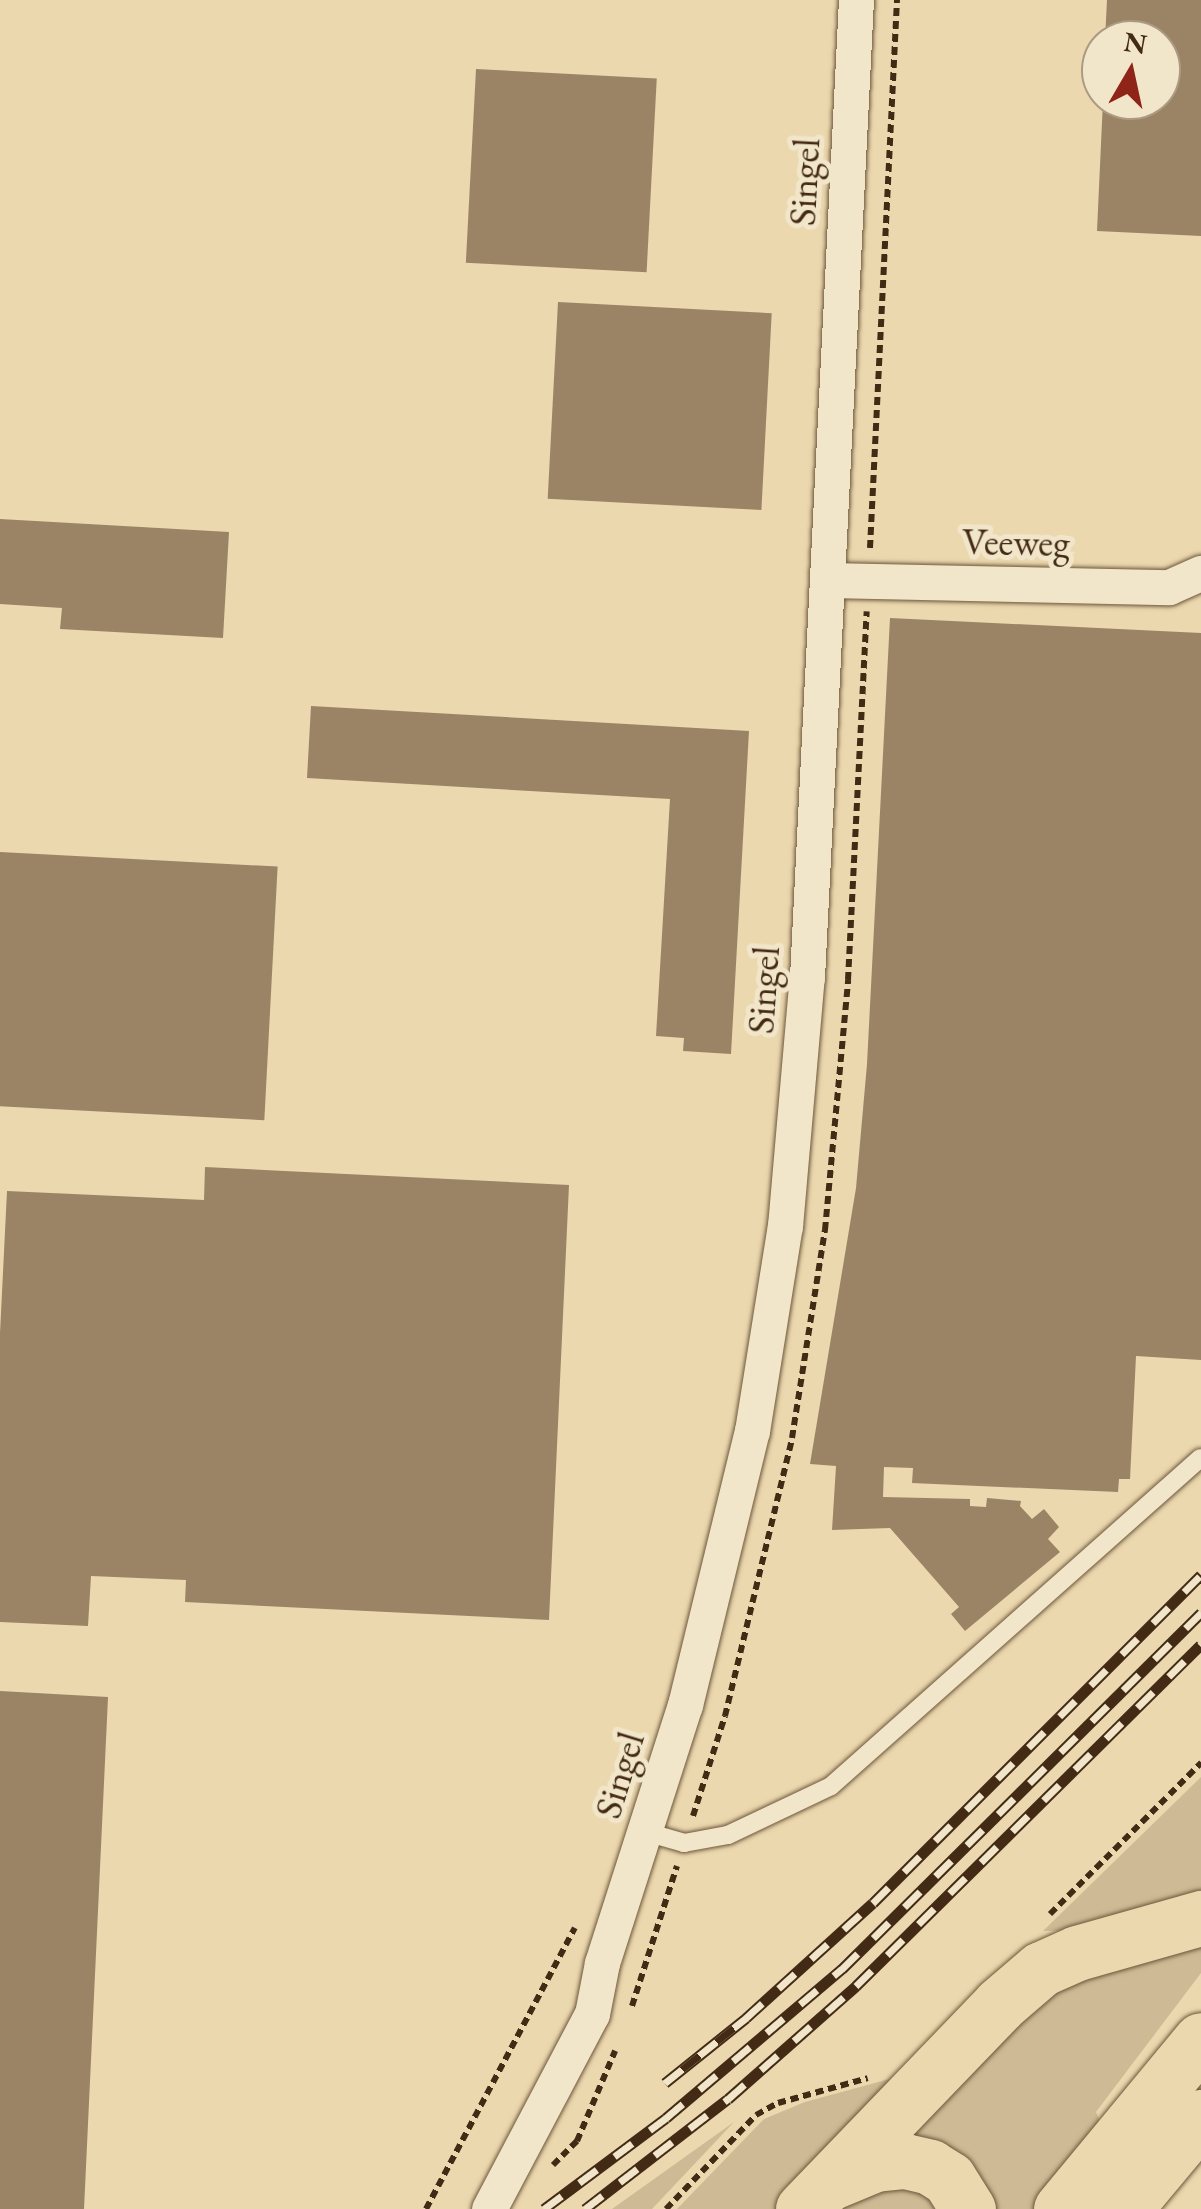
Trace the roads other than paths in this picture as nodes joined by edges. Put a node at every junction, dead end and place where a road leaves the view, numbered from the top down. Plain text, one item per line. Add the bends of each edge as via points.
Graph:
1 (856, 0) edge
2 (1201, 574) edge
3 (828, 580) junction
4 (1201, 1458) edge
5 (646, 1832) junction
6 (1201, 1918) edge
7 (602, 1963) junction
8 (1201, 2040) edge
9 (1201, 2117) edge
10 (816, 2196) edge
11 (462, 2209) edge
12 (489, 2209) edge
13 (968, 2209) edge
14 (1061, 2209) edge
15 (1124, 2209) edge

1 - 3 street, Singel
2 - 3 street, Veeweg via 1169,587
3 - 5 street, Singel via 807,977 784,1226 752,1431 686,1705
4 - 5 lane via 831,1786 728,1835 684,1843
5 - 7 street, Singel
6 - 10 highway via 1041,1969
7 - 11 street, Singel
7 - 12 street, Singel via 592,2014
8 - 14 highway
9 - 15 highway
10 - 13 highway via 875,2164 905,2161 949,2179

